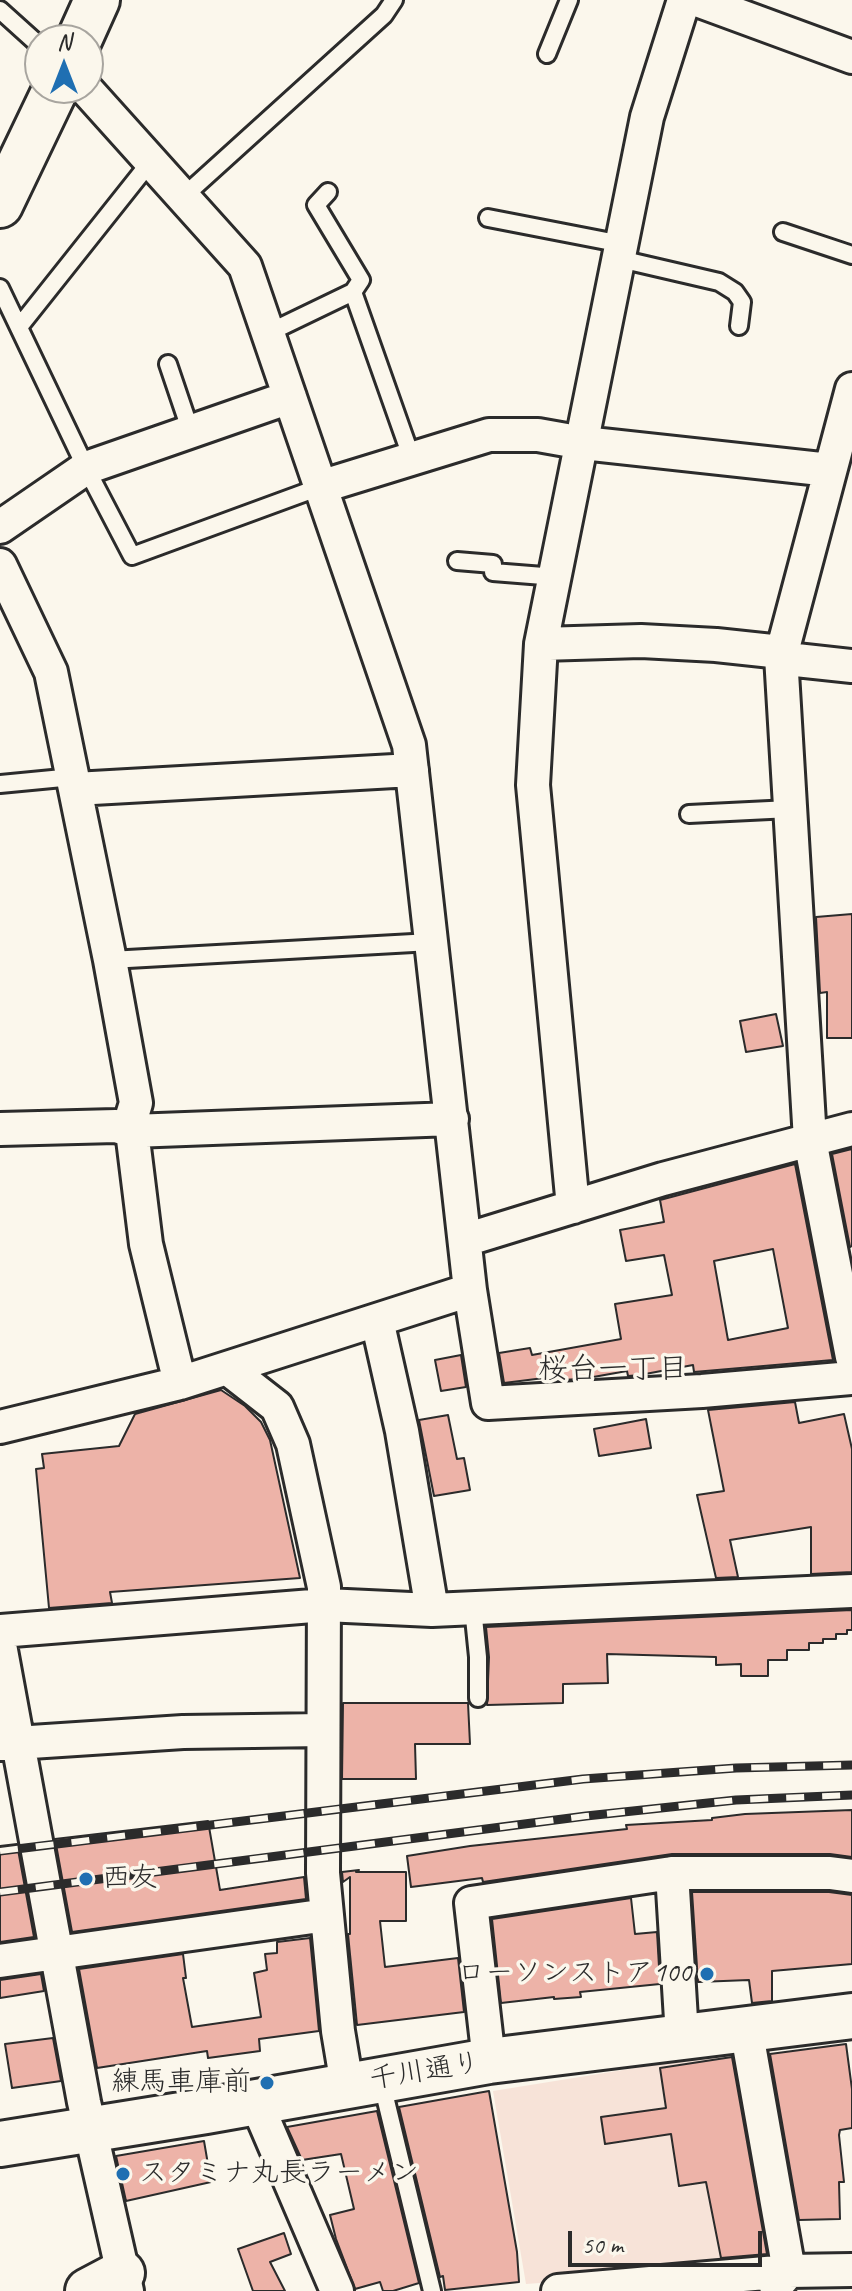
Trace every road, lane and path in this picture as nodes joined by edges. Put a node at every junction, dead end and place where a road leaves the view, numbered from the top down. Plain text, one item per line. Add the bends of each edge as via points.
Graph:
1 (97, 0) edge
2 (394, 0) edge
3 (569, 0) edge
4 (684, 0) edge
5 (697, 0) edge
6 (0, 10) edge
7 (86, 24) edge
8 (24, 32) edge
9 (547, 54) dead end
10 (852, 57) edge
11 (48, 104) edge
12 (99, 104) edge
13 (151, 161) junction
14 (328, 192) dead end
15 (183, 197) junction
16 (0, 205) edge
17 (488, 218) dead end
18 (783, 232) dead end
19 (621, 252) junction
20 (852, 255) edge
21 (0, 288) edge
22 (353, 292) junction
23 (739, 326) dead end
24 (19, 327) junction
25 (268, 333) junction
26 (168, 364) dead end
27 (852, 389) edge
28 (290, 397) junction
29 (191, 432) junction
30 (583, 443) junction
31 (412, 459) junction
32 (86, 468) junction
33 (830, 470) junction
34 (320, 487) junction
35 (0, 527) edge
36 (457, 561) dead end
37 (0, 565) edge
38 (556, 577) junction
39 (541, 644) junction
40 (781, 656) junction
41 (852, 666) edge
42 (412, 770) junction
43 (74, 783) junction
44 (0, 784) edge
45 (790, 809) junction
46 (689, 814) dead end
47 (431, 942) junction
48 (110, 960) junction
49 (452, 1119) junction
50 (0, 1129) edge
51 (852, 1129) edge
52 (132, 1131) junction
53 (810, 1140) junction
54 (573, 1207) junction
55 (465, 1240) junction
56 (842, 1258) edge
57 (470, 1290) junction
58 (377, 1320) junction
59 (852, 1357) edge
60 (227, 1368) junction
61 (852, 1378) edge
62 (180, 1383) junction
63 (0, 1427) edge
64 (852, 1591) edge
65 (325, 1605) junction
66 (473, 1608) junction
67 (432, 1610) junction
68 (0, 1631) edge
69 (0, 1645) edge
70 (478, 1698) dead end
71 (323, 1730) junction
72 (9, 1744) edge
73 (672, 1873) junction
74 (852, 1876) edge
75 (327, 1915) junction
76 (57, 1951) junction
77 (0, 1961) edge
78 (852, 2016) edge
79 (746, 2028) junction
80 (682, 2036) junction
81 (489, 2061) junction
82 (364, 2082) junction
83 (256, 2102) junction
84 (90, 2130) junction
85 (0, 2144) edge
86 (852, 2270) edge
87 (780, 2281) edge
88 (112, 2285) edge
89 (337, 2291) edge
90 (432, 2291) edge
91 (558, 2291) edge

1 - 7 main road
2 - 15 lane via 384,15
3 - 9 lane
4 - 19 street via 647,117
5 - 10 street
6 - 8 lane
11 - 16 main road
12 - 13 street
13 - 15 street
13 - 24 lane
14 - 22 lane via 316,205 361,280
15 - 25 street via 245,266
17 - 19 lane
18 - 20 lane
19 - 23 lane via 719,282 735,292 742,302
19 - 30 street
21 - 24 lane
22 - 25 lane
22 - 31 lane
24 - 32 lane
25 - 28 street
26 - 29 lane
27 - 33 street
28 - 29 street
28 - 34 street
29 - 32 street
30 - 31 street via 538,435 489,435
30 - 33 street
30 - 38 street
31 - 34 street
32 - 34 lane via 132,556
32 - 35 street
33 - 40 street
34 - 42 street via 409,745
36 - 38 lane via 493,564 493,572
37 - 43 street via 51,672
38 - 39 street
39 - 40 street via 641,641 772,651
39 - 54 street via 533,785
40 - 41 street
40 - 45 street
42 - 43 street
42 - 47 street
43 - 44 lane
43 - 48 street
45 - 46 lane
45 - 53 street
47 - 48 lane
47 - 49 street
48 - 52 street via 136,1103
49 - 52 street
49 - 55 street
50 - 52 street via 116,1126
51 - 53 street
52 - 62 street via 146,1244
53 - 54 street
53 - 56 street
54 - 55 street
55 - 57 street
56 - 59 street
57 - 58 street
57 - 61 street via 488,1403
58 - 60 street
58 - 67 street
60 - 62 street
60 - 65 street via 277,1407 293,1444
62 - 63 street
64 - 66 street
65 - 67 street
65 - 68 street
65 - 71 street
66 - 67 street
66 - 70 lane
69 - 72 street
71 - 72 street via 183,1732
71 - 75 street
72 - 76 street
73 - 74 street
73 - 80 street
73 - 81 street via 471,1903
75 - 76 street
75 - 82 street via 338,2031
76 - 77 street
76 - 84 street
78 - 79 main road, 千川通り
79 - 80 main road, 千川通り
79 - 87 street
80 - 81 main road, 千川通り
81 - 82 main road, 千川通り
82 - 83 main road, 千川通り
82 - 90 lane
83 - 84 main road, 千川通り
83 - 89 street
84 - 85 main road, 千川通り
84 - 88 street
86 - 87 street
87 - 91 street

